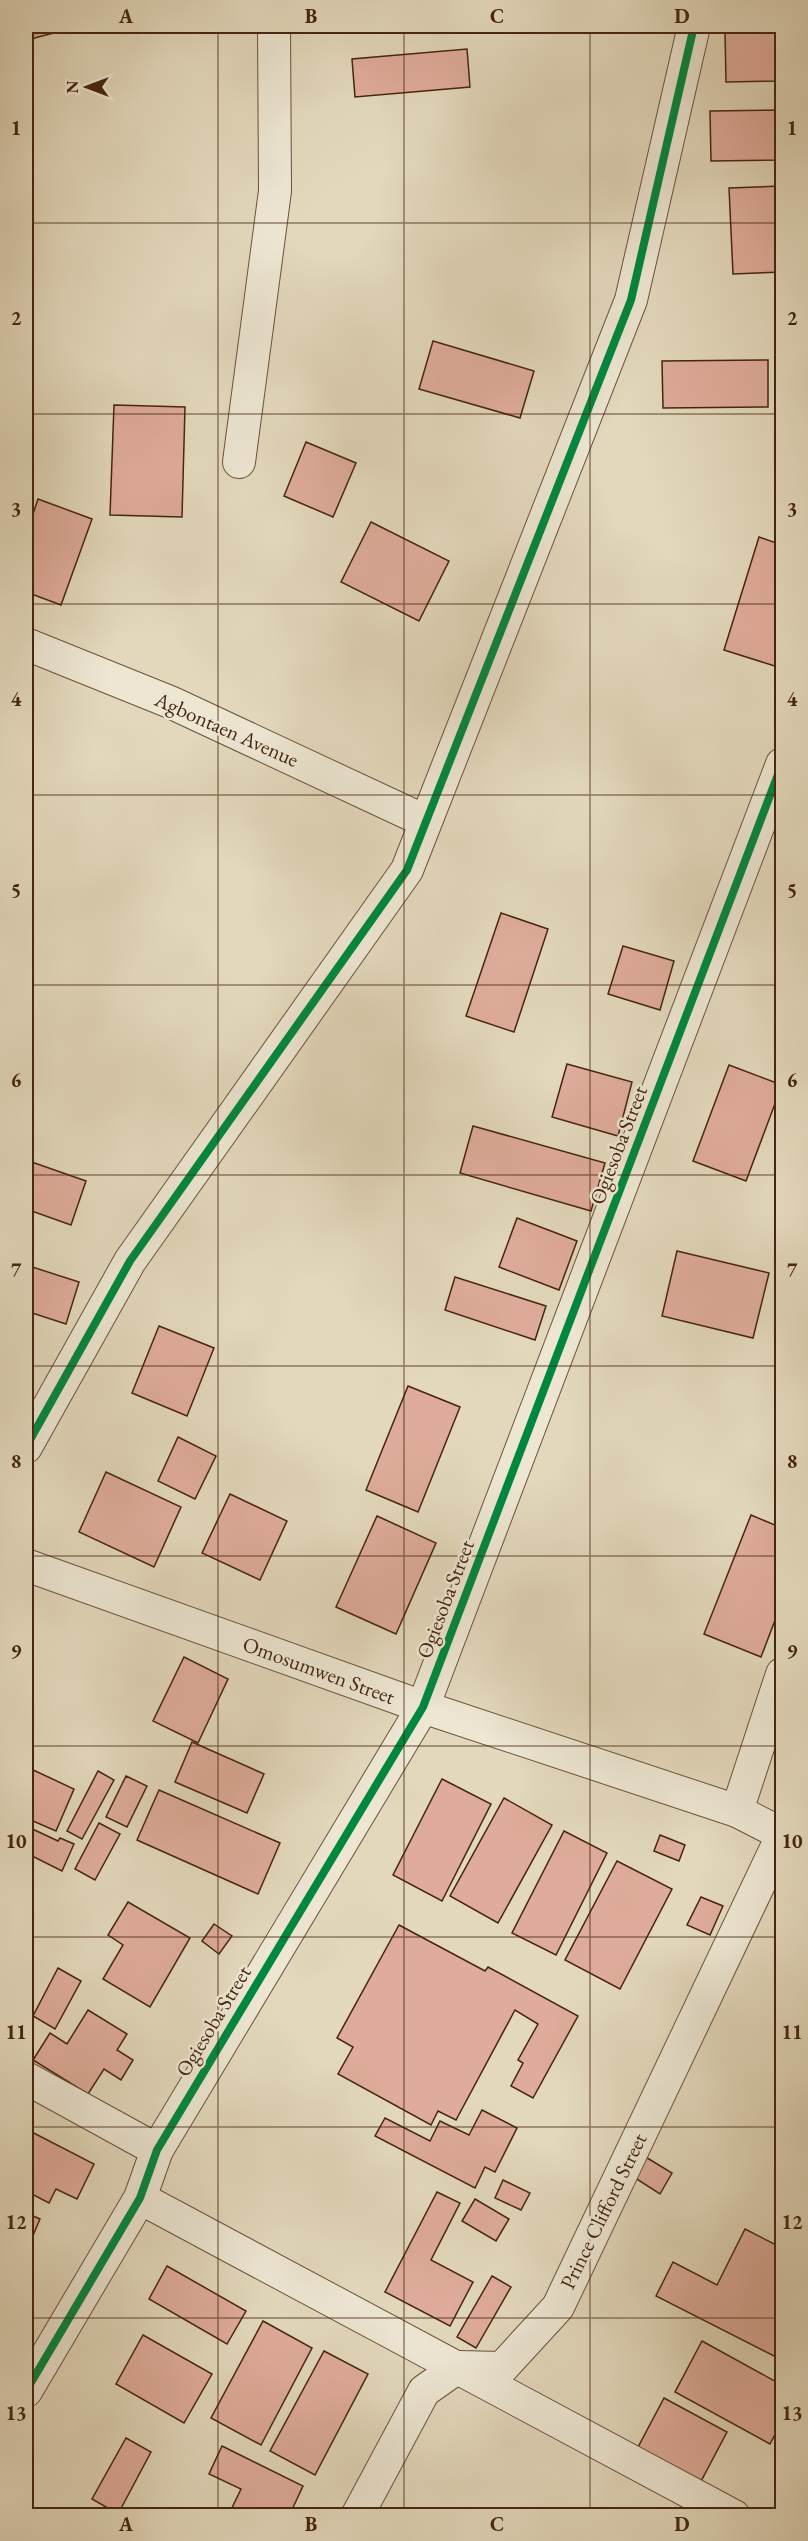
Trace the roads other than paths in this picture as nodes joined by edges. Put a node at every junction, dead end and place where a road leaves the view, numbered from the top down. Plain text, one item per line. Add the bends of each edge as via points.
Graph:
1 (274, 26) edge
2 (694, 26) edge
3 (239, 462) dead end
4 (26, 644) edge
5 (783, 764) edge
6 (425, 821) junction
7 (26, 1447) edge
8 (26, 1565) edge
9 (783, 1674) edge
10 (423, 1707) junction
11 (737, 1811) junction
12 (783, 1835) edge
13 (26, 2078) edge
14 (157, 2150) junction
15 (140, 2198) junction
16 (458, 2367) junction
17 (26, 2391) edge
18 (357, 2516) edge
19 (734, 2516) edge

1 - 3 street via 275,191
2 - 6 street via 631,300
4 - 6 street, Agbontaen Avenue via 170,702
5 - 10 street, Ogiesoba Street
6 - 7 street via 406,870 130,1261
8 - 10 street, Omosumwen Street
9 - 11 street
10 - 11 street, Omosumwen Street
10 - 14 street, Ogiesoba Street
11 - 12 street, Omosumwen Street
12 - 16 street, Prince Clifford Street via 558,2307 502,2368
13 - 14 street
14 - 15 street, Ogiesoba Street
15 - 16 street
15 - 17 street, Ogiesoba Street
16 - 18 street via 424,2391
16 - 19 street

